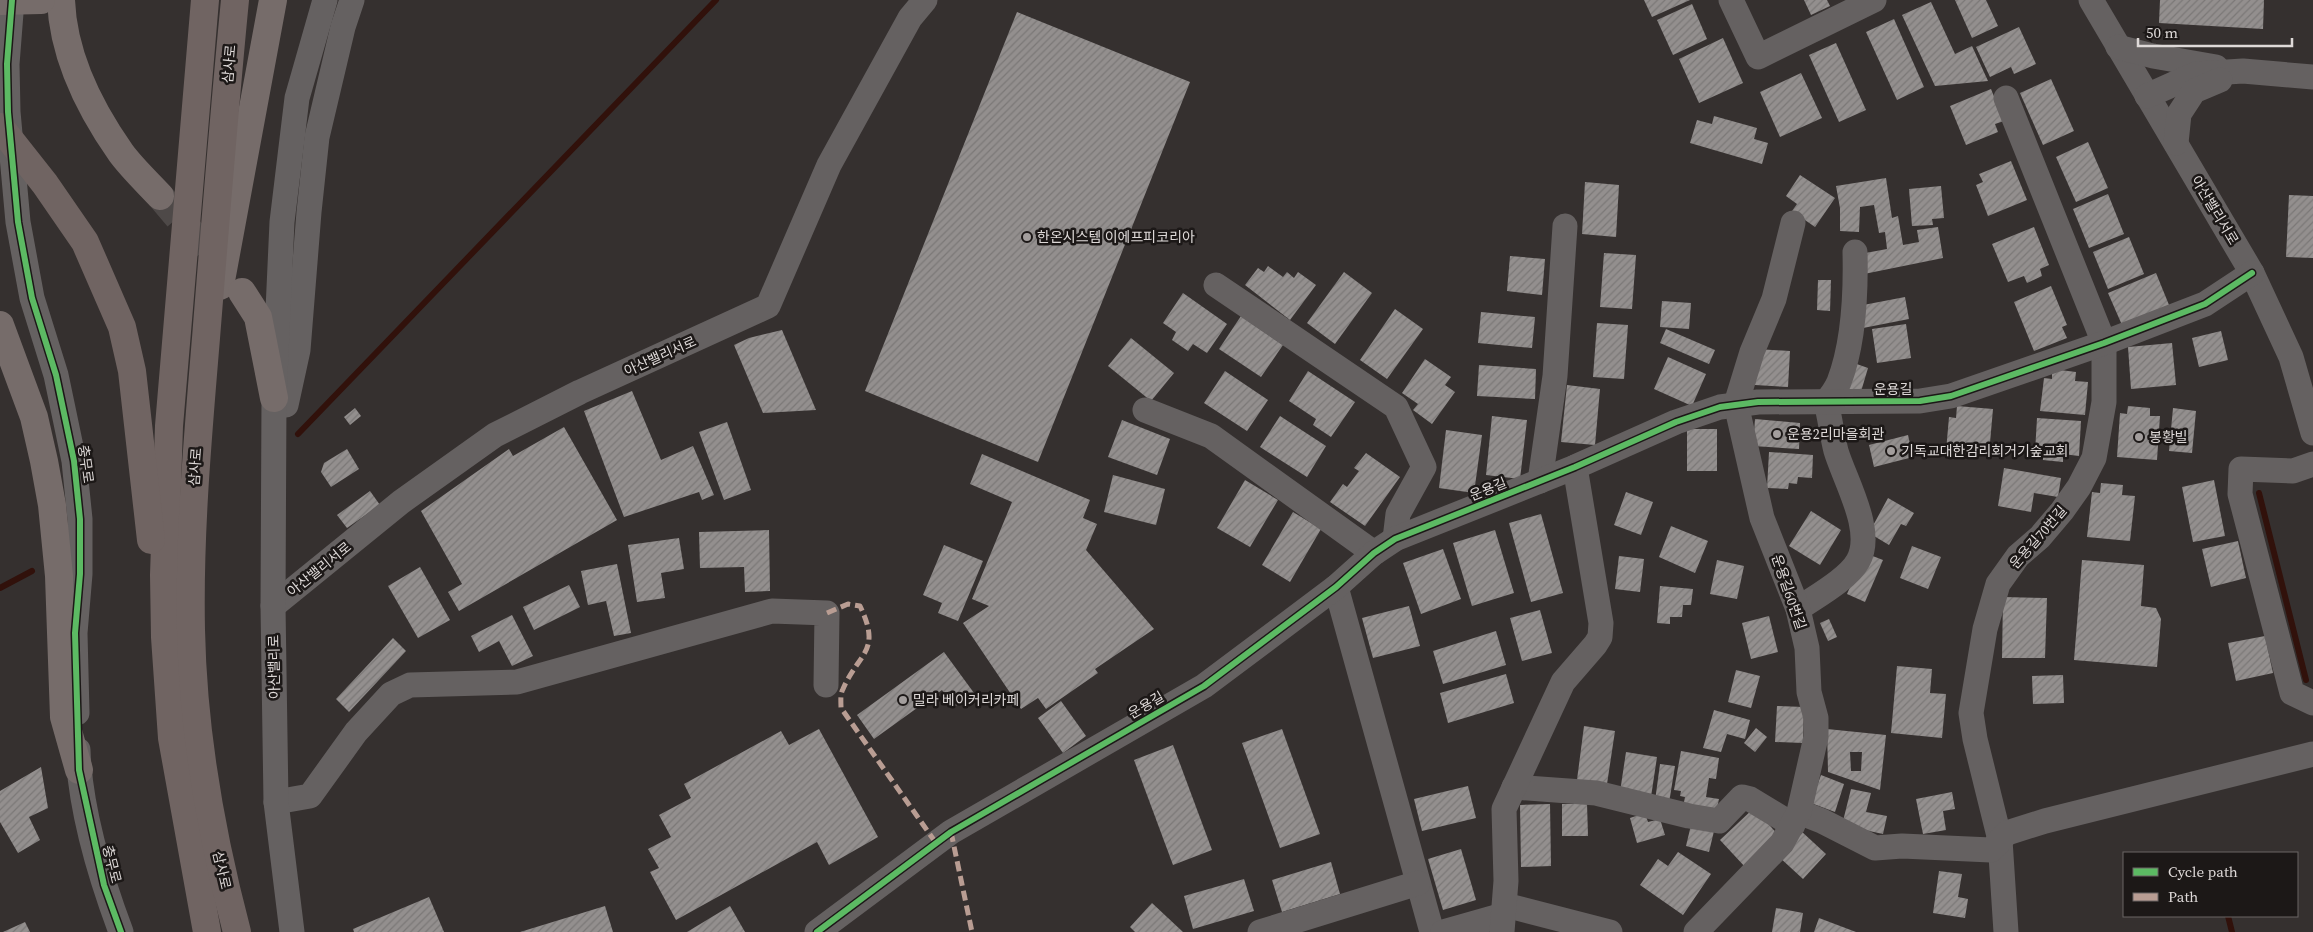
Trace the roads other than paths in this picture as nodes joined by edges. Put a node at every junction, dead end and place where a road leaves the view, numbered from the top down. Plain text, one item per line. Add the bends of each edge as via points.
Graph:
1 (12, 0) edge
2 (41, 0) edge
3 (61, 0) edge
4 (205, 0) edge
5 (235, 0) edge
6 (273, 0) edge
7 (324, 0) edge
8 (352, 0) edge
9 (925, 0) edge
10 (1731, 0) edge
11 (2090, 0) edge
12 (0, 1) edge
13 (1870, 1) edge
14 (2118, 47) junction
15 (2243, 71) junction
16 (2313, 77) edge
17 (2148, 96) junction
18 (2006, 98) dead end
19 (0, 127) edge
20 (2176, 143) junction
21 (160, 196) tunnel mouth
22 (1793, 224) dead end
23 (1565, 226) dead end
24 (1855, 252) dead end
25 (2252, 273) junction
26 (1216, 285) dead end
27 (242, 292) tunnel mouth
28 (0, 325) edge
29 (2104, 343) junction
30 (202, 393) junction
31 (274, 398) junction
32 (1826, 402) junction
33 (1736, 404) junction
34 (1146, 410) dead end
35 (2313, 433) edge
36 (273, 458) junction
37 (2313, 464) edge
38 (1575, 467) junction
39 (1540, 481) junction
40 (1396, 539) junction
41 (1374, 553) junction
42 (1336, 587) junction
43 (273, 606) junction
44 (1798, 609) junction
45 (826, 685) dead end
46 (2313, 703) edge
47 (172, 738) junction
48 (2313, 754) edge
49 (79, 770) junction
50 (1514, 787) junction
51 (276, 802) junction
52 (1796, 819) junction
53 (2000, 840) junction
54 (1418, 883) junction
55 (1503, 917) edge
56 (121, 932) edge
57 (207, 932) edge
58 (237, 932) edge
59 (291, 932) edge
60 (817, 932) edge
61 (1260, 932) edge
62 (1432, 932) edge
63 (1443, 932) edge
64 (1610, 932) edge
65 (1696, 932) edge
66 (2006, 932) edge

1 - 49 street, 충무로 via 7,64 8,112 18,222 30,289 56,375 72,452 80,519 76,633
2 - 12 main road
3 - 21 main road via 68,46 96,115 122,154
4 - 47 highway, 삼사로 via 169,426 164,637
5 - 30 highway, 삼사로
6 - 30 main road
7 - 31 street, 아산밸리로 via 297,98 282,222
8 - 36 street via 317,137 298,350
9 - 43 street, 아산밸리서로 via 910,18 829,165 768,306 580,392 495,435 401,502
10 - 13 street via 1758,57
11 - 14 street, 아산밸리서로
14 - 15 street
14 - 17 street, 아산밸리서로
15 - 16 street
15 - 17 street via 2196,74
15 - 20 street via 2194,91 2179,114
17 - 20 street, 아산밸리서로
18 - 29 street, 운용길70번길
19 - 47 highway via 85,242 122,327 132,372
20 - 25 street, 아산밸리서로
22 - 33 street, 운용길60번길 via 1774,299 1752,352
23 - 39 street via 1555,376
24 - 32 street via 1856,293 1848,344 1839,383
25 - 29 street, 운용길 via 2205,304
25 - 35 street, 아산밸리서로 via 2291,357
26 - 40 street via 1396,407 1424,467 1398,514
27 - 31 main road via 258,317
28 - 49 main road via 34,418 52,505 59,576 64,716
29 - 32 street, 운용길 via 1952,396 1920,402
29 - 53 street, 운용길70번길 via 2104,402 2094,458 2062,511 2018,556 1998,584 1985,629 1971,713
30 - 58 highway, 삼사로 via 195,468 191,631 197,714 212,824
31 - 36 street, 아산밸리로
32 - 33 street, 운용길
32 - 44 street via 1836,451 1861,522 1864,541 1858,561 1848,573
33 - 38 street, 운용길 via 1676,422
33 - 44 street, 운용길60번길 via 1762,518
34 - 41 street via 1211,436
36 - 43 street, 아산밸리로
37 - 46 street via 2293,471 2241,469 2240,494 2292,693
38 - 39 street, 운용길
38 - 50 street via 1601,624 1600,637 1563,682
39 - 40 street, 운용길
40 - 41 street, 운용길
41 - 42 street, 운용길
42 - 54 street
42 - 60 street, 운용길 via 1204,686 951,832
43 - 51 street, 아산밸리로
44 - 52 street, 운용길60번길 via 1807,648 1816,736
45 - 51 street via 827,613 772,611 517,682 410,685 391,694 356,732 310,796
47 - 57 highway, 삼사로
48 - 53 street via 2045,821 2006,833
49 - 56 street, 충무로 via 104,885
50 - 52 street via 1596,793 1719,821 1742,797
50 - 55 street via 1504,809
51 - 59 street, 아산밸리로
52 - 53 street via 1822,821 1875,848 1991,850
52 - 65 street, 운용길60번길 via 1782,843
53 - 66 street, 운용길70번길
54 - 61 street
54 - 62 street
55 - 63 street
55 - 64 street

